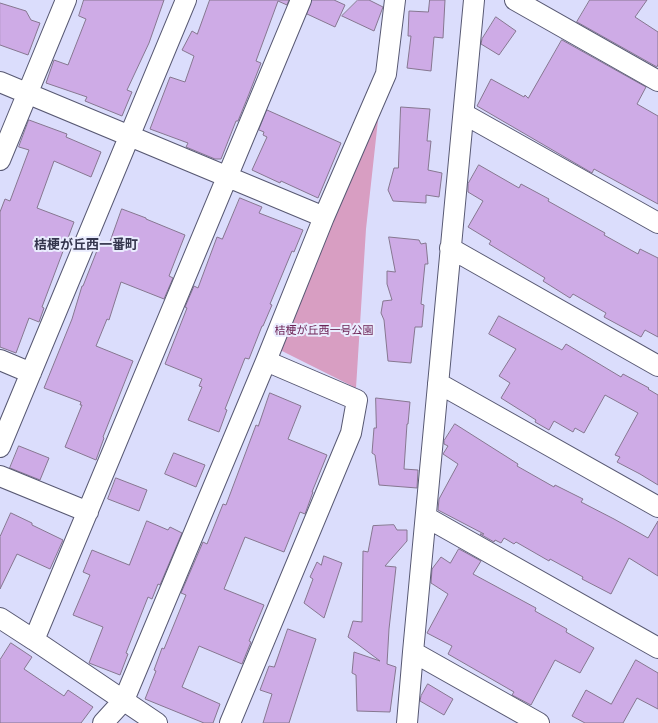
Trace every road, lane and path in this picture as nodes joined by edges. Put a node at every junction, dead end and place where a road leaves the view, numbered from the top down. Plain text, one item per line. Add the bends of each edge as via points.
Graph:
1 (66, 0) edge
2 (186, 0) edge
3 (301, 0) edge
4 (396, 0) edge
5 (474, 0) edge
6 (515, 0) edge
7 (658, 81) edge
8 (0, 82) edge
9 (28, 94) junction
10 (464, 114) junction
11 (130, 137) junction
12 (0, 160) edge
13 (226, 178) junction
14 (324, 217) junction
15 (658, 223) edge
16 (450, 248) junction
17 (0, 360) edge
18 (266, 361) junction
19 (658, 366) edge
20 (31, 373) junction
21 (438, 383) junction
22 (0, 447) edge
23 (0, 476) edge
24 (658, 507) edge
25 (88, 512) junction
26 (426, 517) junction
27 (0, 618) edge
28 (34, 640) junction
29 (658, 648) edge
30 (413, 652) junction
31 (124, 700) junction
32 (103, 723) edge
33 (157, 723) edge
34 (230, 723) edge
35 (407, 723) edge
36 (539, 723) edge

1 - 9 street
2 - 11 street
3 - 13 street
4 - 14 street via 386,74
5 - 10 street
6 - 7 street
8 - 9 street
9 - 11 street
9 - 12 street
10 - 15 street
10 - 16 street
11 - 13 street
11 - 20 street
13 - 14 street
13 - 25 street
14 - 18 street
16 - 19 street
16 - 21 street
17 - 20 street
18 - 31 street
18 - 34 street via 357,400 351,432
20 - 22 street
21 - 24 street
21 - 26 street
23 - 25 street
25 - 28 street
26 - 29 street
26 - 30 street
27 - 28 street
28 - 31 street
30 - 35 street
30 - 36 street
31 - 32 street
31 - 33 street

